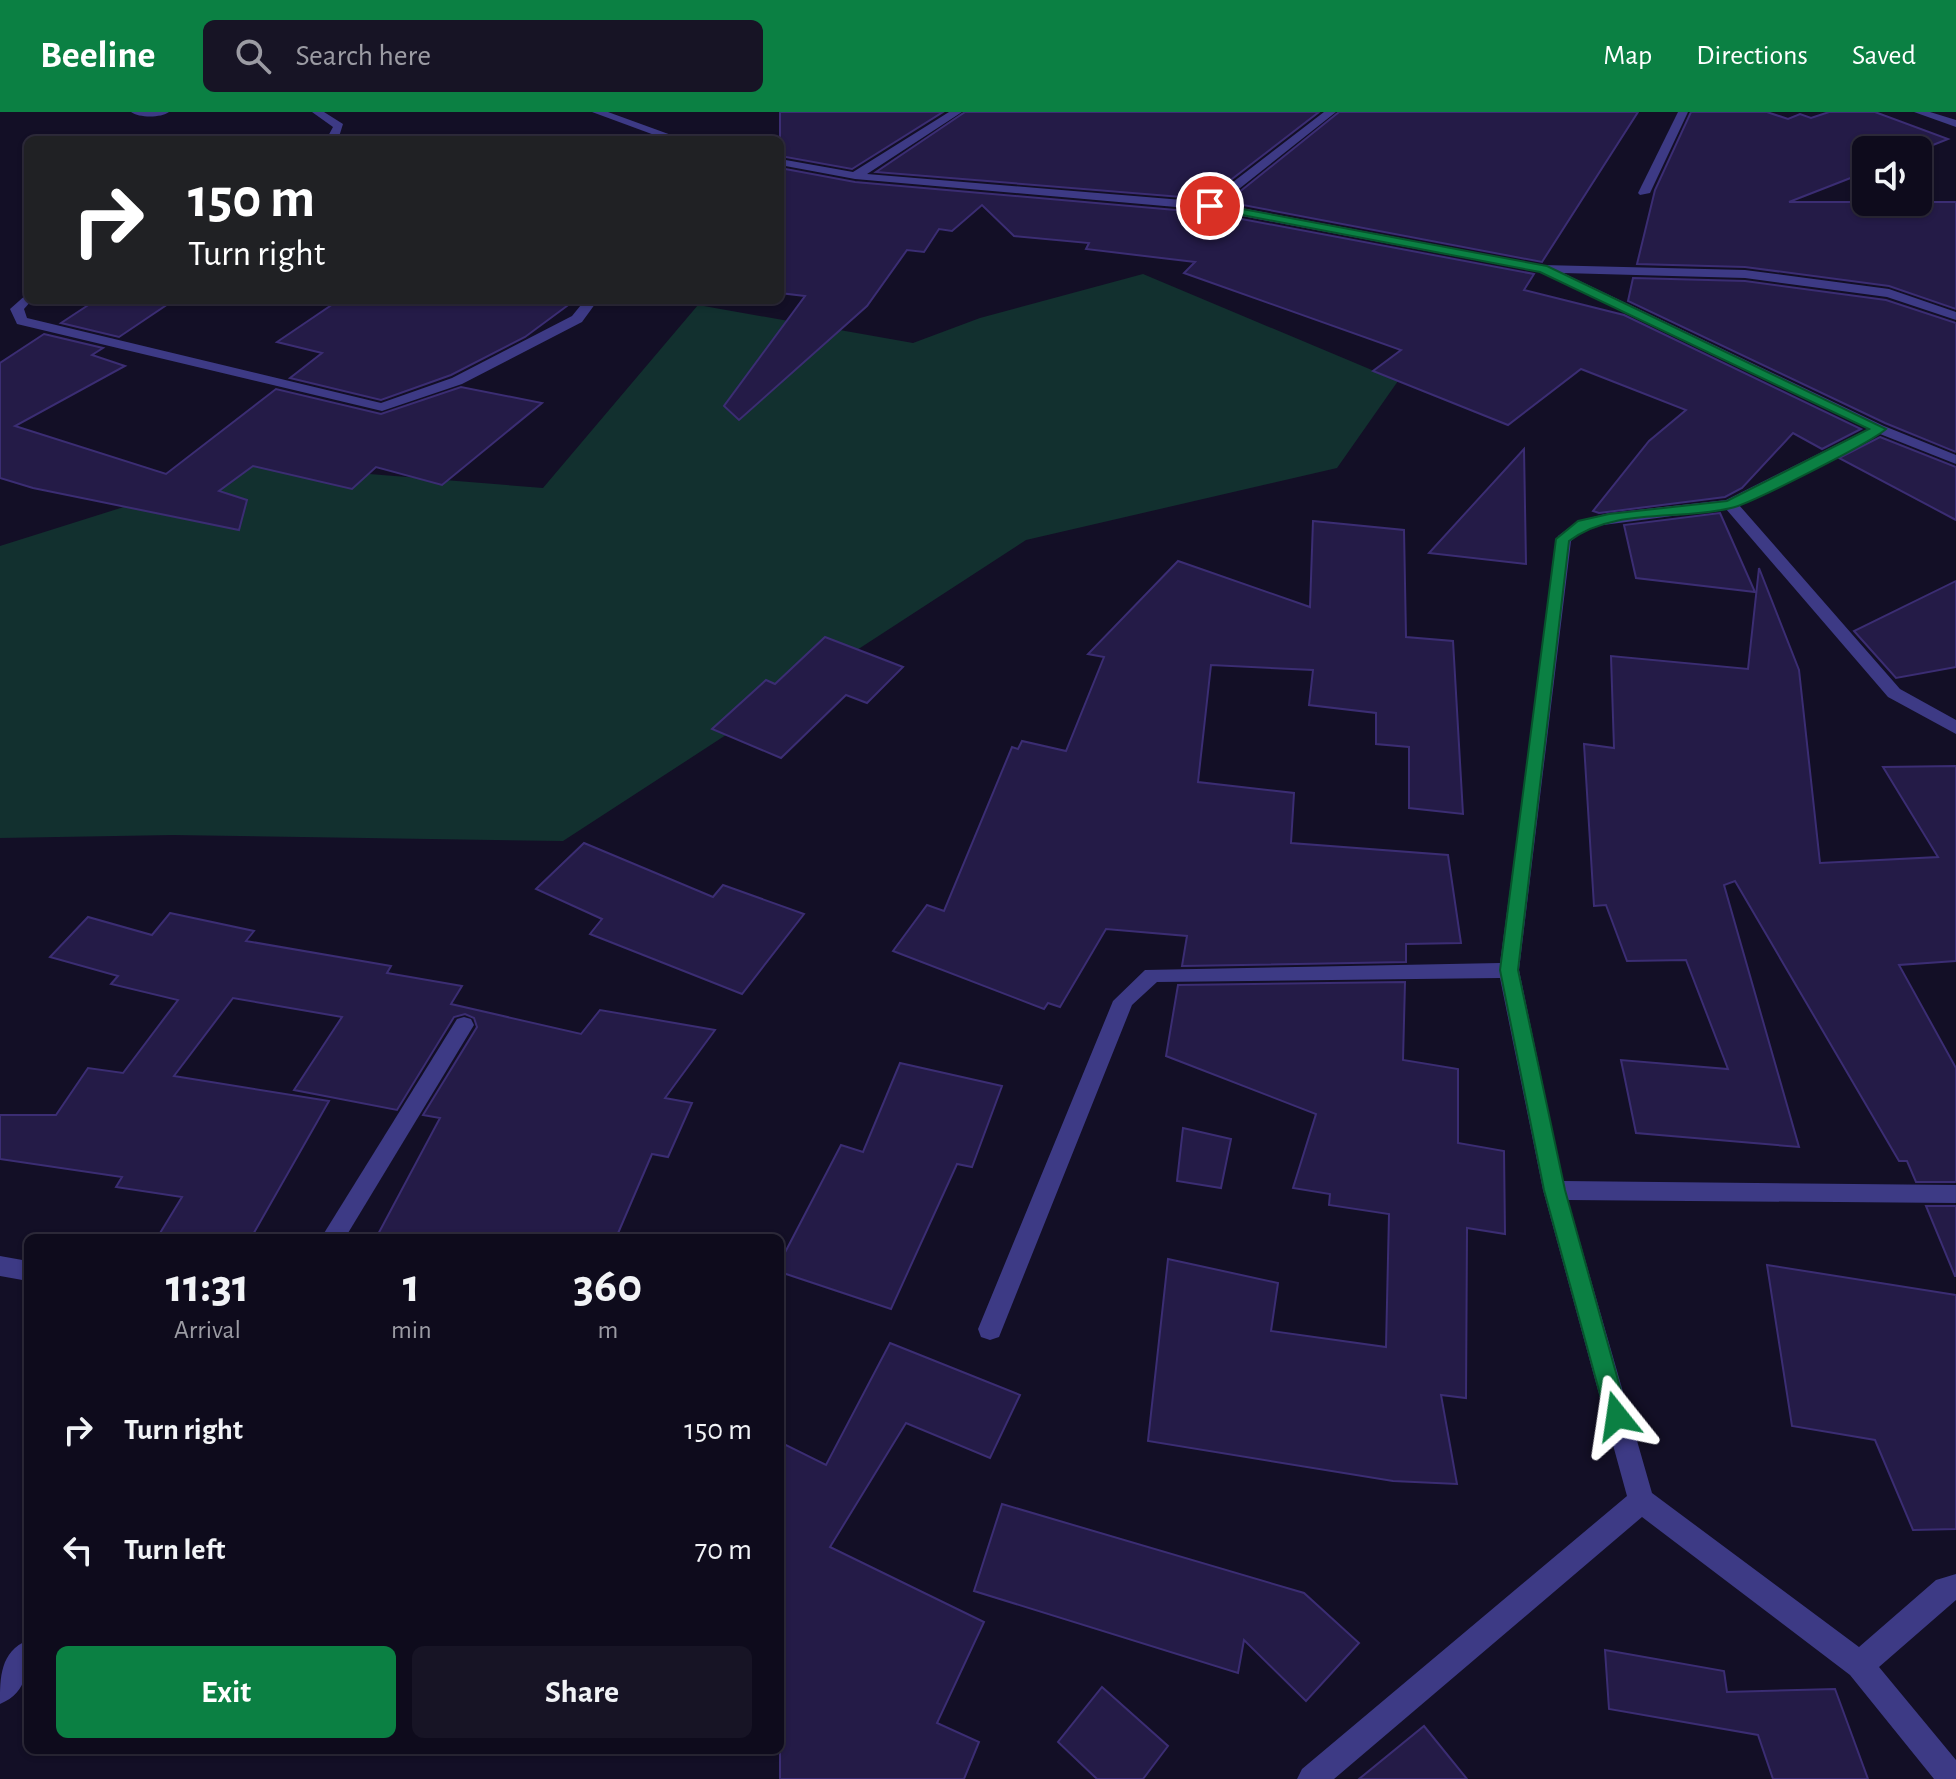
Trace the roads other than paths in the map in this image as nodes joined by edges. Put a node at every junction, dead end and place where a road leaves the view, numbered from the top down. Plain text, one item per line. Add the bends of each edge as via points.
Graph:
1 (136, 112) edge
2 (164, 112) edge
3 (317, 112) edge
4 (597, 112) edge
5 (957, 112) edge
6 (1331, 112) edge
7 (1683, 112) edge
8 (1919, 112) edge
9 (1956, 124) edge
10 (334, 136) edge
11 (667, 136) edge
12 (784, 163) edge
13 (855, 176) junction
14 (1644, 193) dead end
15 (1210, 206) junction
16 (1543, 269) junction
17 (24, 301) edge
18 (589, 304) edge
19 (1956, 316) edge
20 (1879, 429) junction
21 (1956, 460) edge
22 (1730, 504) junction
23 (1956, 728) edge
24 (1509, 970) junction
25 (464, 1025) dead end
26 (1554, 1190) junction
27 (1956, 1194) edge
28 (335, 1234) edge
29 (0, 1266) edge
30 (24, 1270) edge
31 (990, 1329) dead end
32 (1641, 1501) junction
33 (1956, 1587) edge
34 (24, 1659) edge
35 (1860, 1665) junction
36 (0, 1690) edge
37 (1312, 1779) edge
38 (1953, 1779) edge

1 - 2 street
3 - 10 street via 339,126
4 - 11 street
5 - 13 street
6 - 15 street
7 - 14 street
8 - 9 street
12 - 13 street
13 - 15 street
15 - 16 street
16 - 19 street via 1745,274 1889,293
16 - 20 street
17 - 18 street via 17,309 22,321 382,407 470,374 577,319
20 - 21 street
20 - 22 street
22 - 23 street via 1894,693
22 - 24 street via 1609,518 1583,524 1563,539
24 - 26 street
24 - 31 street via 1152,975 1123,1001
25 - 28 street
26 - 27 street
26 - 32 street
29 - 30 street
32 - 35 street
32 - 37 street
33 - 35 street via 1946,1589
34 - 36 street
35 - 38 street

